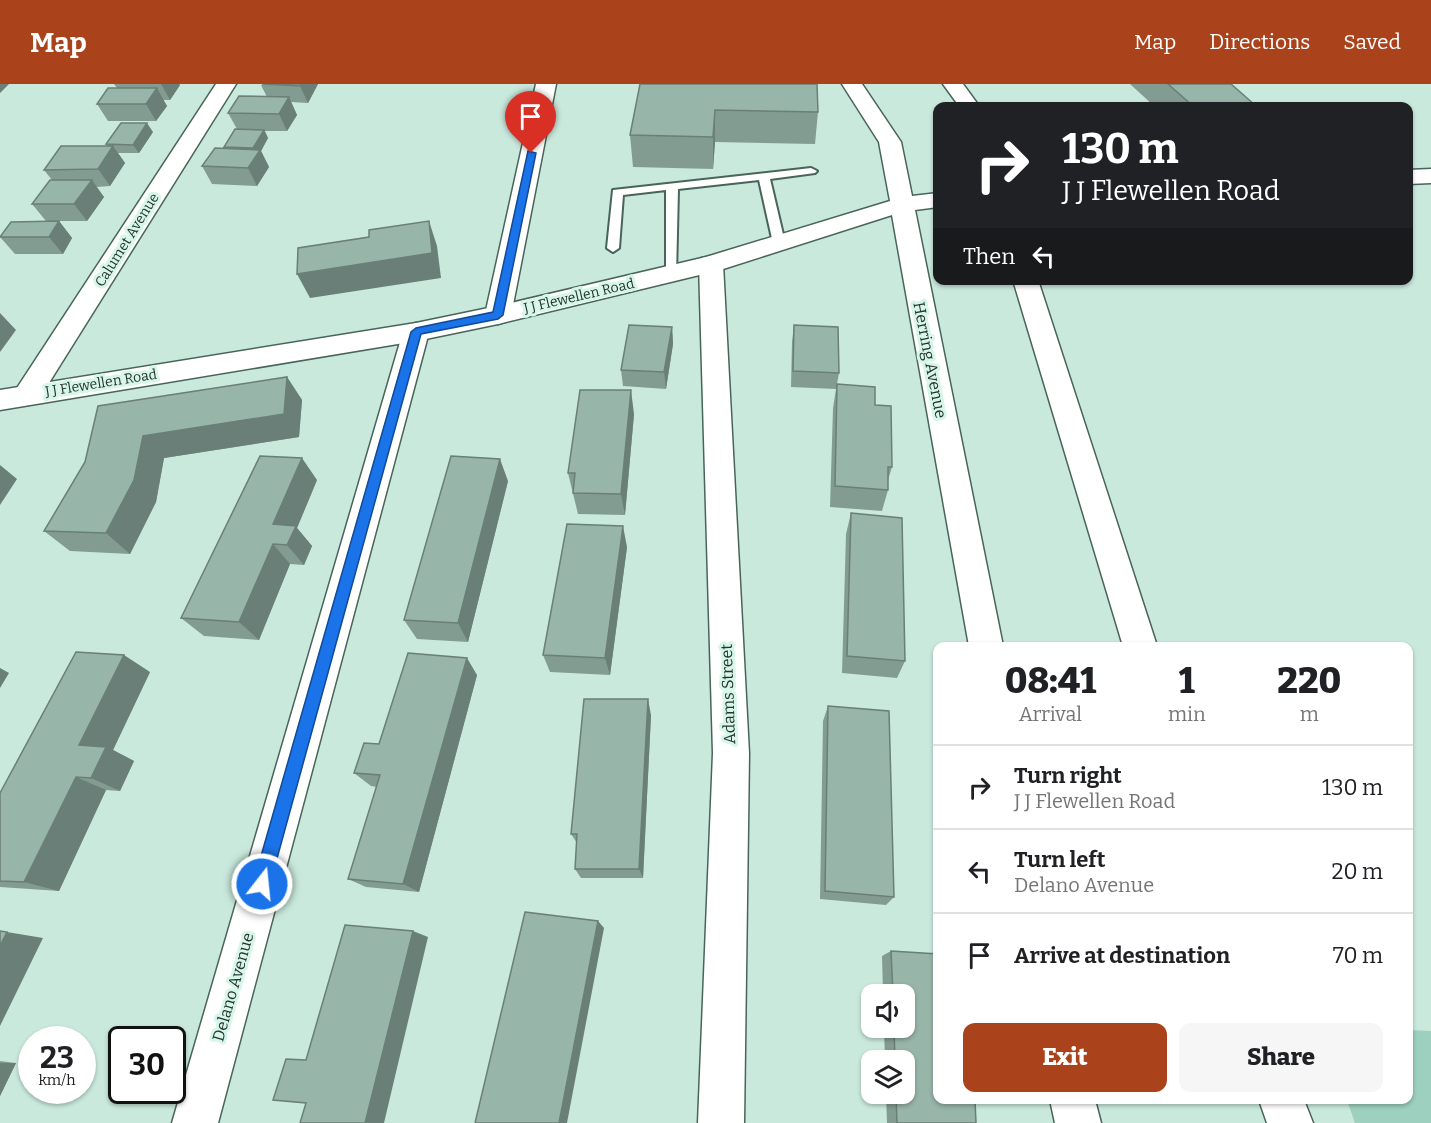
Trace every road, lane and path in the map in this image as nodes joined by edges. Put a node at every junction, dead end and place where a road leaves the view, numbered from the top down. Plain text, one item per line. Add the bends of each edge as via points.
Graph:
1 (226, 84) edge
2 (546, 84) edge
3 (852, 84) edge
4 (953, 84) edge
5 (966, 102) edge
6 (811, 171) dead end
7 (764, 176) junction
8 (1431, 176) edge
9 (1413, 177) edge
10 (672, 187) junction
11 (933, 201) edge
12 (900, 205) junction
13 (779, 243) junction
14 (613, 248) dead end
15 (711, 264) junction
16 (672, 274) junction
17 (1027, 285) edge
18 (498, 315) junction
19 (416, 332) junction
20 (27, 395) junction
21 (0, 400) edge
22 (985, 642) edge
23 (1139, 642) edge
24 (1074, 1104) edge
25 (1283, 1104) edge
26 (195, 1123) edge
27 (721, 1123) edge
28 (1078, 1123) edge
29 (1290, 1123) edge

1 - 20 street, Calumet Avenue
2 - 18 street
3 - 12 street, Herring Avenue via 890,142
4 - 5 street
6 - 7 lane
7 - 10 lane
7 - 13 lane
8 - 9 street
10 - 14 lane via 617,192
10 - 16 lane
11 - 12 street, J J Flewellen Road
12 - 13 street, J J Flewellen Road
12 - 22 street, Herring Avenue
13 - 15 street, J J Flewellen Road
15 - 16 street, J J Flewellen Road
15 - 27 street, Adams Street via 730,753
16 - 18 street, J J Flewellen Road
17 - 23 street
18 - 19 street, J J Flewellen Road
19 - 20 street, J J Flewellen Road
19 - 26 street, Delano Avenue
20 - 21 street, J J Flewellen Road
24 - 28 street
25 - 29 street

